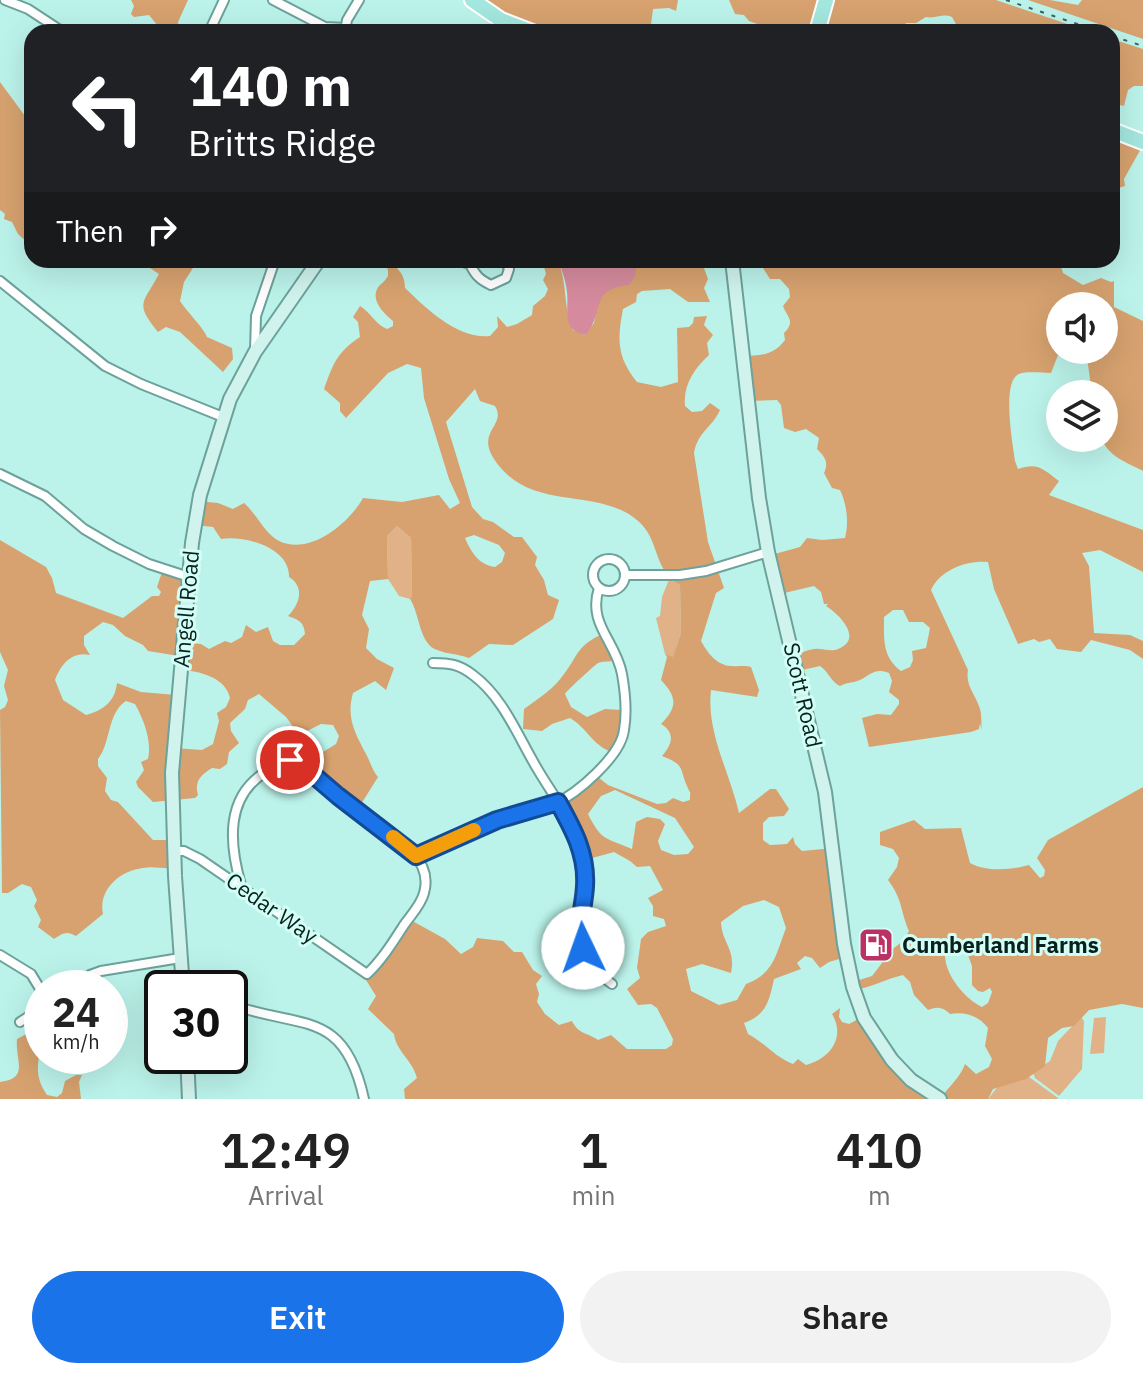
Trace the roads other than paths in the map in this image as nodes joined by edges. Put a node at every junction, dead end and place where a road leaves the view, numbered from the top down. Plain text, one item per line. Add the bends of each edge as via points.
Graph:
1 (5, 0) edge
2 (224, 0) edge
3 (273, 0) edge
4 (359, 0) edge
5 (472, 0) edge
6 (826, 0) edge
7 (51, 24) edge
8 (213, 24) edge
9 (315, 24) edge
10 (348, 24) edge
11 (495, 24) edge
12 (819, 24) edge
13 (1120, 133) edge
14 (1143, 142) edge
15 (272, 268) edge
16 (313, 268) edge
17 (475, 268) edge
18 (509, 268) edge
19 (733, 268) edge
20 (0, 281) edge
21 (255, 352) junction
22 (223, 417) junction
23 (0, 474) edge
24 (768, 552) junction
25 (625, 575) junction
26 (189, 577) junction
27 (599, 588) junction
28 (433, 663) dead end
29 (558, 802) junction
30 (174, 851) junction
31 (416, 856) junction
32 (241, 885) junction
33 (0, 955) edge
34 (180, 958) junction
35 (24, 970) edge
36 (107, 970) edge
37 (182, 970) edge
38 (612, 984) dead end
39 (248, 1009) edge
40 (24, 1019) edge
41 (20, 1022) dead end
42 (188, 1074) edge
43 (189, 1099) edge
44 (364, 1099) edge
45 (940, 1099) edge

1 - 7 street
2 - 8 street
3 - 9 street
4 - 10 street
5 - 11 main road
6 - 12 main road
13 - 14 main road
15 - 21 street via 256,316
16 - 21 street, Angell Road
17 - 18 street via 491,285 506,278
19 - 24 street, Scott Road
20 - 22 street via 105,366
21 - 22 street, Angell Road
22 - 26 street, Angell Road via 200,495
23 - 26 street via 45,496 95,536 149,564
24 - 25 street via 706,571
24 - 45 street, Scott Road via 822,780 856,999 892,1060
25 - 27 street via 613,591
25 - 27 street via 619,562 605,559 594,569
26 - 30 street, Angell Road via 173,760
27 - 29 street via 595,611 622,672 624,731 600,769
28 - 29 street via 453,663 487,688
29 - 31 street via 497,820
29 - 38 street via 584,859 579,936 591,966
30 - 32 street, Cedar Way via 200,859
30 - 34 street, Angell Road
31 - 32 street, Cedar Way via 424,895 367,974
31 - 32 street via 290,760 257,777 241,796 232,829
33 - 35 street
34 - 36 street
34 - 37 street, Angell Road
39 - 44 street via 330,1033 344,1048
40 - 41 street
42 - 43 street

